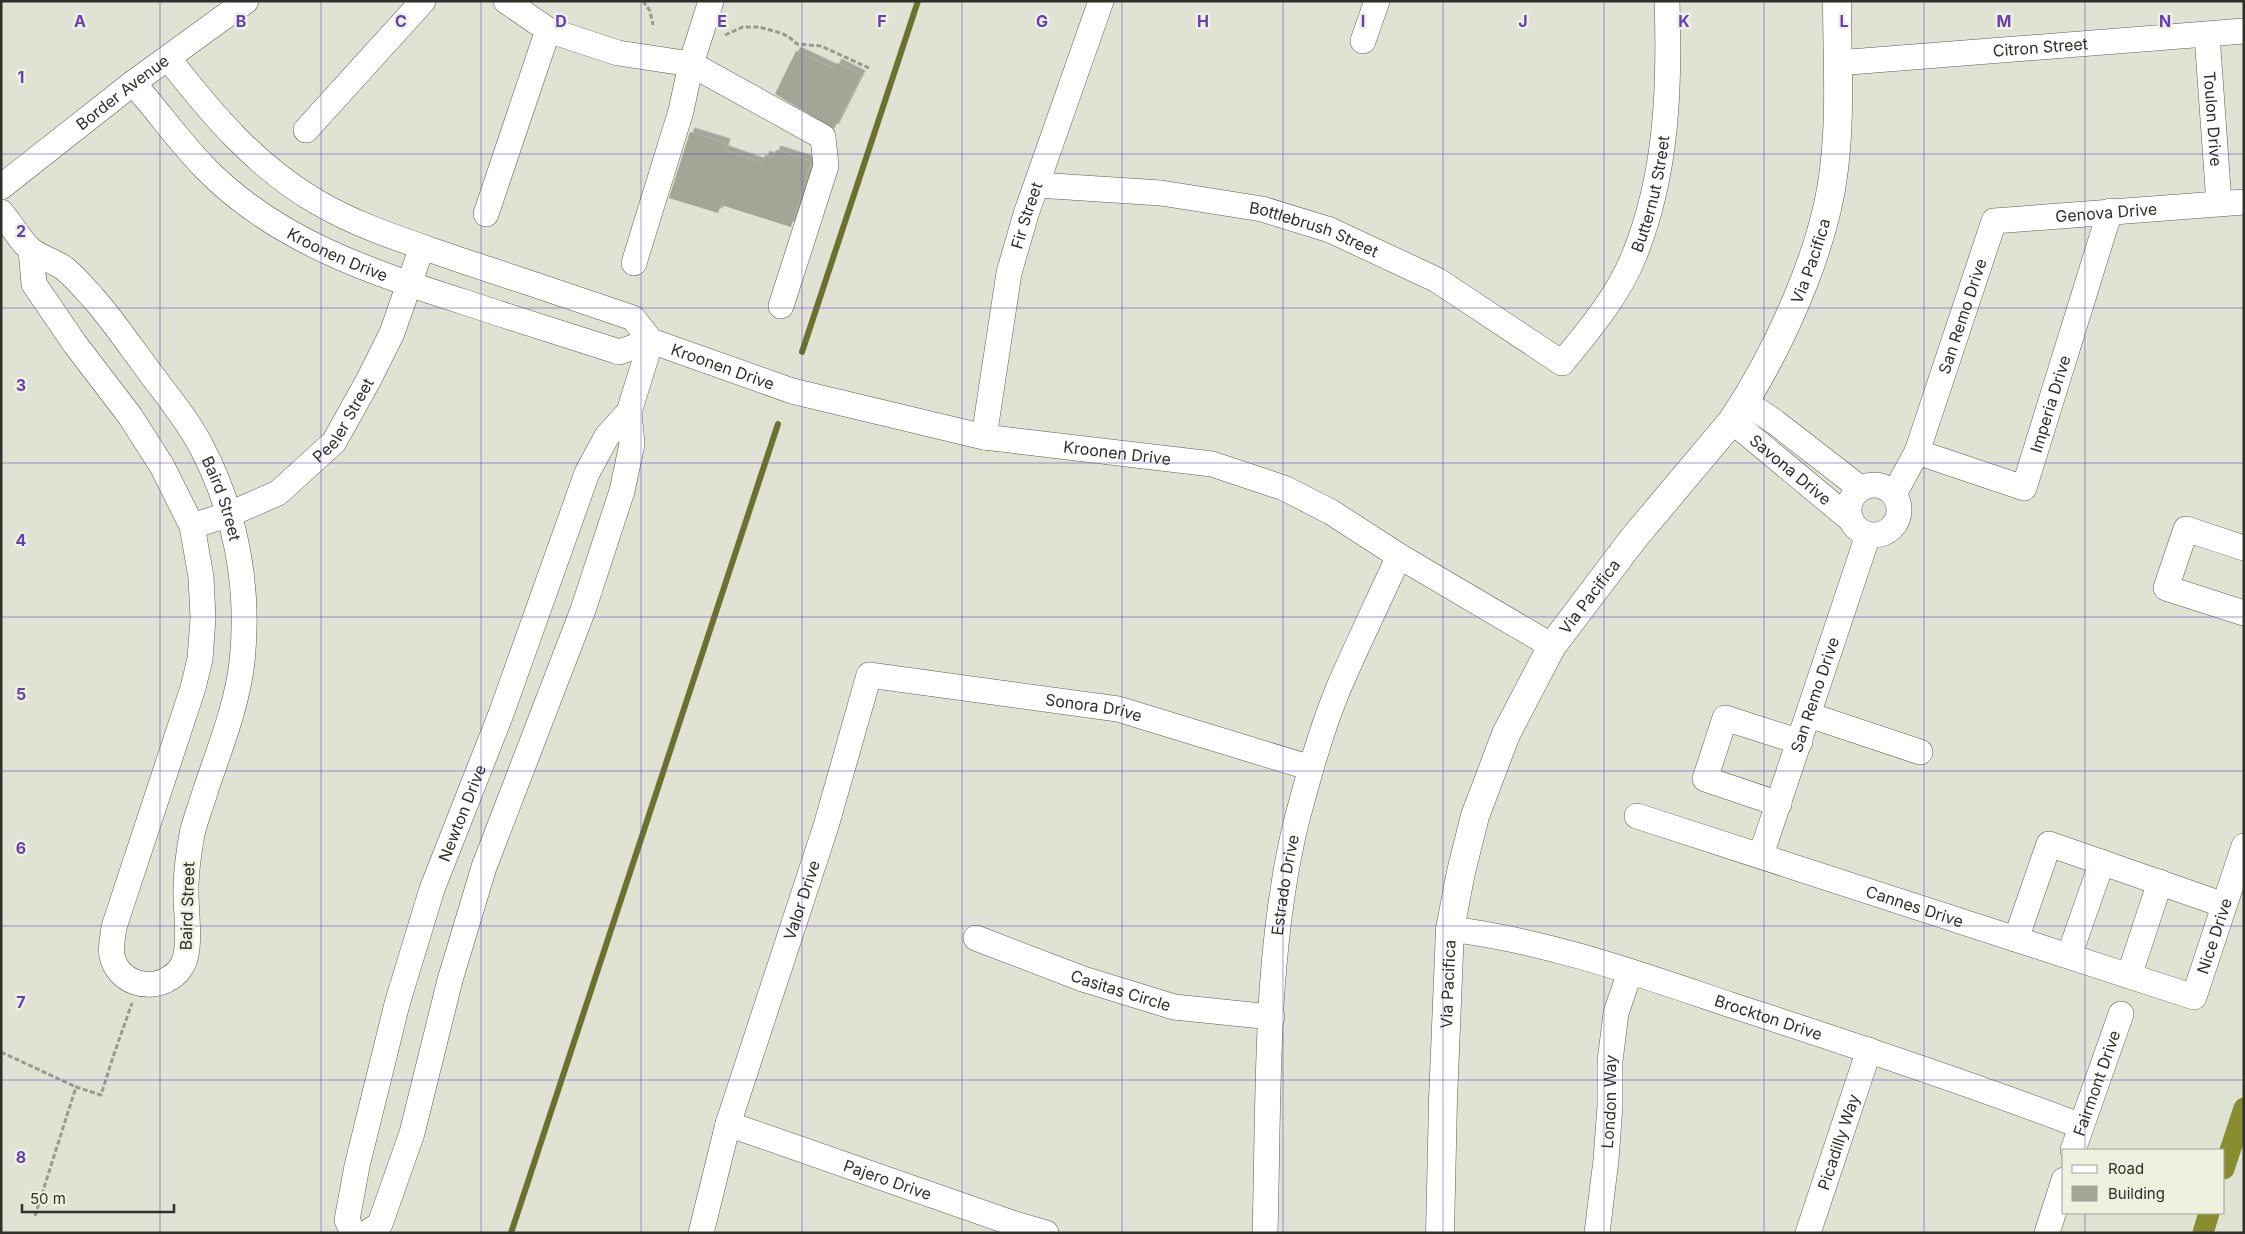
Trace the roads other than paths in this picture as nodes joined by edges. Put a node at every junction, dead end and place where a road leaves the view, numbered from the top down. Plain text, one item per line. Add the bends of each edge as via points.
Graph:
1 (246, 1) edge
2 (422, 1) edge
3 (712, 1) edge
4 (1101, 1) edge
5 (1377, 1) edge
6 (1667, 1) edge
7 (1836, 1) edge
8 (512, 3) edge
9 (548, 30) junction
10 (2244, 31) edge
11 (2207, 35) junction
12 (1363, 41) dead end
13 (168, 58) junction
14 (1838, 63) junction
15 (691, 64) junction
16 (133, 83) junction
17 (306, 130) dead end
18 (1037, 185) junction
19 (1, 186) edge
20 (2244, 202) edge
21 (2219, 203) junction
22 (2110, 211) junction
23 (1, 212) edge
24 (486, 214) dead end
25 (1994, 221) joint
26 (422, 247) junction
27 (31, 250) junction
28 (634, 263) dead end
29 (408, 284) junction
30 (781, 306) dead end
31 (651, 341) junction
32 (1562, 363) joint
33 (629, 412) junction
34 (1738, 412) junction
35 (984, 437) junction
36 (1917, 452) junction
37 (1860, 488) junction
38 (1894, 494) junction
39 (230, 514) junction
40 (1850, 519) junction
41 (192, 526) junction
42 (1868, 535) junction
43 (2244, 548) edge
44 (1399, 556) junction
45 (2244, 613) edge
46 (1552, 646) junction
47 (869, 675) joint
48 (1809, 715) junction
49 (1800, 742) junction
50 (1920, 752) dead end
51 (1311, 768) junction
52 (1779, 804) junction
53 (1637, 816) dead end
54 (2244, 846) edge
55 (1761, 855) junction
56 (2102, 862) junction
57 (2160, 882) junction
58 (2224, 905) junction
59 (1450, 929) junction
60 (976, 938) dead end
61 (2016, 939) junction
62 (2069, 956) junction
63 (1630, 972) junction
64 (2129, 976) junction
65 (2194, 997) joint
66 (2121, 1014) dead end
67 (1272, 1017) junction
68 (1869, 1050) junction
69 (728, 1124) junction
70 (2081, 1126) junction
71 (2073, 1149) edge
72 (2062, 1186) edge
73 (1010, 1228) edge
74 (353, 1233) edge
75 (367, 1233) edge
76 (701, 1233) edge
77 (1046, 1233) edge
78 (1265, 1233) edge
79 (1440, 1233) edge
80 (1597, 1233) edge
81 (1808, 1233) edge
82 (2047, 1233) edge

1 - 13 street, Border Avenue
2 - 17 street
3 - 15 street
4 - 18 street, Fir Street
5 - 12 street
6 - 32 street, Butternut Street via 1669,66 1666,129 1652,198 1634,257 1602,313
7 - 14 main road, Via Pacifica
8 - 9 street
9 - 15 street via 618,53
9 - 24 street
10 - 11 street, Citron Street
11 - 14 street, Citron Street
11 - 21 street, Toulon Drive
13 - 16 street, Border Avenue
13 - 26 street, Kroonen Drive via 200,100 237,140 274,172 316,202
14 - 34 main road, Via Pacifica via 1834,171 1826,212 1790,316
15 - 28 street via 681,111
15 - 30 street via 823,137 826,166
16 - 19 street, Border Avenue
16 - 29 street, Kroonen Drive via 207,170 248,204 282,228 342,260
18 - 32 street, Bottlebrush Street via 1161,193 1207,200 1262,209 1330,230 1437,280
18 - 35 street, Fir Street via 1009,273
20 - 21 street
21 - 22 street, Genova Drive
22 - 25 street, Genova Drive
22 - 36 street, Imperia Drive via 2024,488
23 - 27 street, Baird Street
25 - 36 street, San Remo Drive
26 - 29 street, Peeler Street
26 - 31 street, Kroonen Drive via 633,318
27 - 39 street, Baird Street via 64,268 96,301 136,354 200,443
27 - 41 street, Baird Street via 34,284 130,416 162,466
29 - 31 street, Kroonen Drive via 619,352
29 - 39 street, Peeler Street via 392,333 334,442 278,493
31 - 33 street, Newton Drive
31 - 35 street, Kroonen Drive via 792,391
33 - 74 street, Newton Drive via 607,436 587,473 501,714 432,889 397,1004 357,1166 348,1220
33 - 75 street, Newton Drive via 632,444 622,491 583,610 484,867 450,980 412,1133 380,1224
34 - 37 street, Savona Drive via 1775,422
34 - 40 street, Savona Drive
34 - 46 main road, Via Pacifica via 1633,539
35 - 44 street, Kroonen Drive via 1212,464 1284,488 1331,512
36 - 38 street, San Remo Drive
37 - 38 street via 1878,485
37 - 40 street via 1849,502
38 - 42 street via 1898,502 1897,520 1886,532
39 - 41 street, Peeler Street
39 - 41 street, Baird Street via 243,576 242,663 236,694 193,828 188,858 183,964 167,980 142,984 123,975 116,966 111,946 114,927 184,721 200,659 201,577
40 - 42 street via 1854,526
42 - 48 street, San Remo Drive
43 - 45 street via 2186,529 2166,588
44 - 46 street, Kroonen Drive
44 - 51 street, Estrado Drive via 1339,688
46 - 59 main road, Via Pacifica via 1506,734 1475,816
47 - 51 street, Sonora Drive via 1118,709
47 - 69 street, Valor Drive via 826,826
48 - 49 street, San Remo Drive
48 - 50 street
49 - 52 street, San Remo Drive
49 - 52 street via 1725,718 1705,779
51 - 67 street, Estrado Drive via 1287,869 1277,941
52 - 55 street, San Remo Drive
53 - 55 street, Cannes Drive
54 - 58 street, Nice Drive
55 - 61 street, Cannes Drive
56 - 57 street
56 - 61 street via 2050,844
56 - 62 street
57 - 58 street
57 - 64 street
58 - 65 street, Nice Drive
59 - 63 street, Brockton Drive via 1479,932 1565,951
59 - 79 main road, Via Pacifica
60 - 67 street, Casitas Circle via 1083,979 1174,1007
61 - 62 street, Cannes Drive
62 - 64 street, Cannes Drive
63 - 68 street, Brockton Drive
63 - 80 street, London Way via 1613,1032 1610,1106
64 - 65 street, Cannes Drive
66 - 70 street, Fairmont Drive
67 - 78 street, Estrado Drive
68 - 70 street, Brockton Drive
68 - 81 street, Picadilly Way
69 - 73 street, Pajero Drive
69 - 76 street, Valor Drive
70 - 71 street, Fairmont Drive
72 - 82 street
73 - 77 street, Pajero Drive

